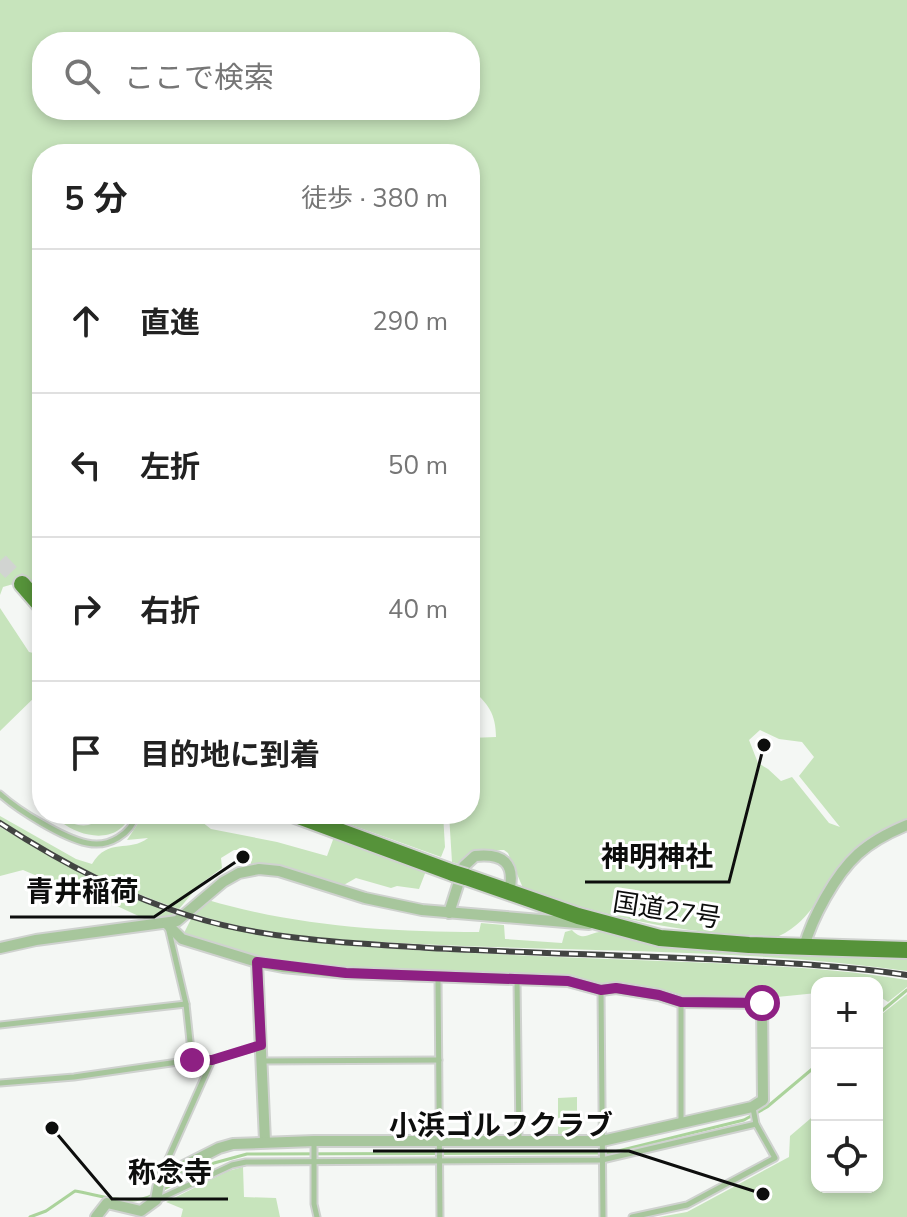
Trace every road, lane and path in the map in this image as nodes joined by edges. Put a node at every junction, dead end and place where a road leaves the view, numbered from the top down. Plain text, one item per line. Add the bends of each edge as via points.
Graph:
1 (22, 584) tunnel mouth
2 (32, 596) edge
3 (0, 794) edge
4 (32, 818) edge
5 (43, 824) edge
6 (133, 824) edge
7 (320, 824) edge
8 (907, 825) edge
9 (509, 892) junction
10 (449, 913) junction
11 (599, 923) junction
12 (167, 924) junction
13 (804, 947) junction
14 (0, 948) edge
15 (907, 950) edge
16 (257, 962) junction
17 (438, 977) junction
18 (517, 980) junction
19 (601, 990) junction
20 (681, 1002) junction
21 (186, 1004) junction
22 (0, 1025) edge
23 (261, 1045) junction
24 (192, 1060) junction
25 (212, 1060) junction
26 (439, 1060) junction
27 (262, 1061) junction
28 (0, 1083) edge
29 (753, 1109) junction
30 (681, 1122) junction
31 (756, 1122) junction
32 (265, 1141) junction
33 (519, 1141) junction
34 (314, 1144) junction
35 (439, 1145) junction
36 (602, 1145) junction
37 (314, 1158) junction
38 (439, 1158) junction
39 (602, 1158) junction
40 (158, 1191) junction
41 (143, 1214) edge
42 (96, 1217) edge
43 (317, 1217) edge
44 (440, 1217) edge
45 (603, 1217) edge
46 (632, 1217) edge

1 - 2 highway
3 - 4 lane
5 - 6 lane via 89,844 123,836
7 - 9 highway, 国道27号
8 - 13 street via 852,860 810,926
9 - 10 street via 511,876 503,859 475,856 464,866
9 - 11 highway, 国道27号
10 - 11 street
10 - 12 street via 365,898 259,869 223,882 183,918
11 - 13 highway, 国道27号 via 678,941
12 - 14 street
12 - 16 street via 182,939
12 - 21 lane
13 - 15 highway, 国道27号
16 - 17 street via 317,971
16 - 23 street
17 - 18 street
17 - 26 lane
18 - 19 street via 568,981
18 - 33 lane
19 - 20 street via 630,990
19 - 36 lane
20 - 29 street via 762,1003 763,1100
20 - 30 lane
21 - 22 lane
21 - 24 lane
23 - 25 lane
23 - 27 street
24 - 25 lane
24 - 28 lane
25 - 40 lane
26 - 27 lane
26 - 35 lane
27 - 32 street
29 - 30 street
29 - 31 lane
30 - 36 street
31 - 39 lane
31 - 46 lane via 775,1158 687,1205
32 - 34 street
32 - 40 street via 219,1148
33 - 35 street
33 - 36 street
34 - 35 street
34 - 37 lane
35 - 38 lane
36 - 39 lane
37 - 38 lane
37 - 40 lane via 246,1162
37 - 43 lane
38 - 39 lane
38 - 44 lane
39 - 45 lane
40 - 41 street
41 - 42 street via 107,1203

